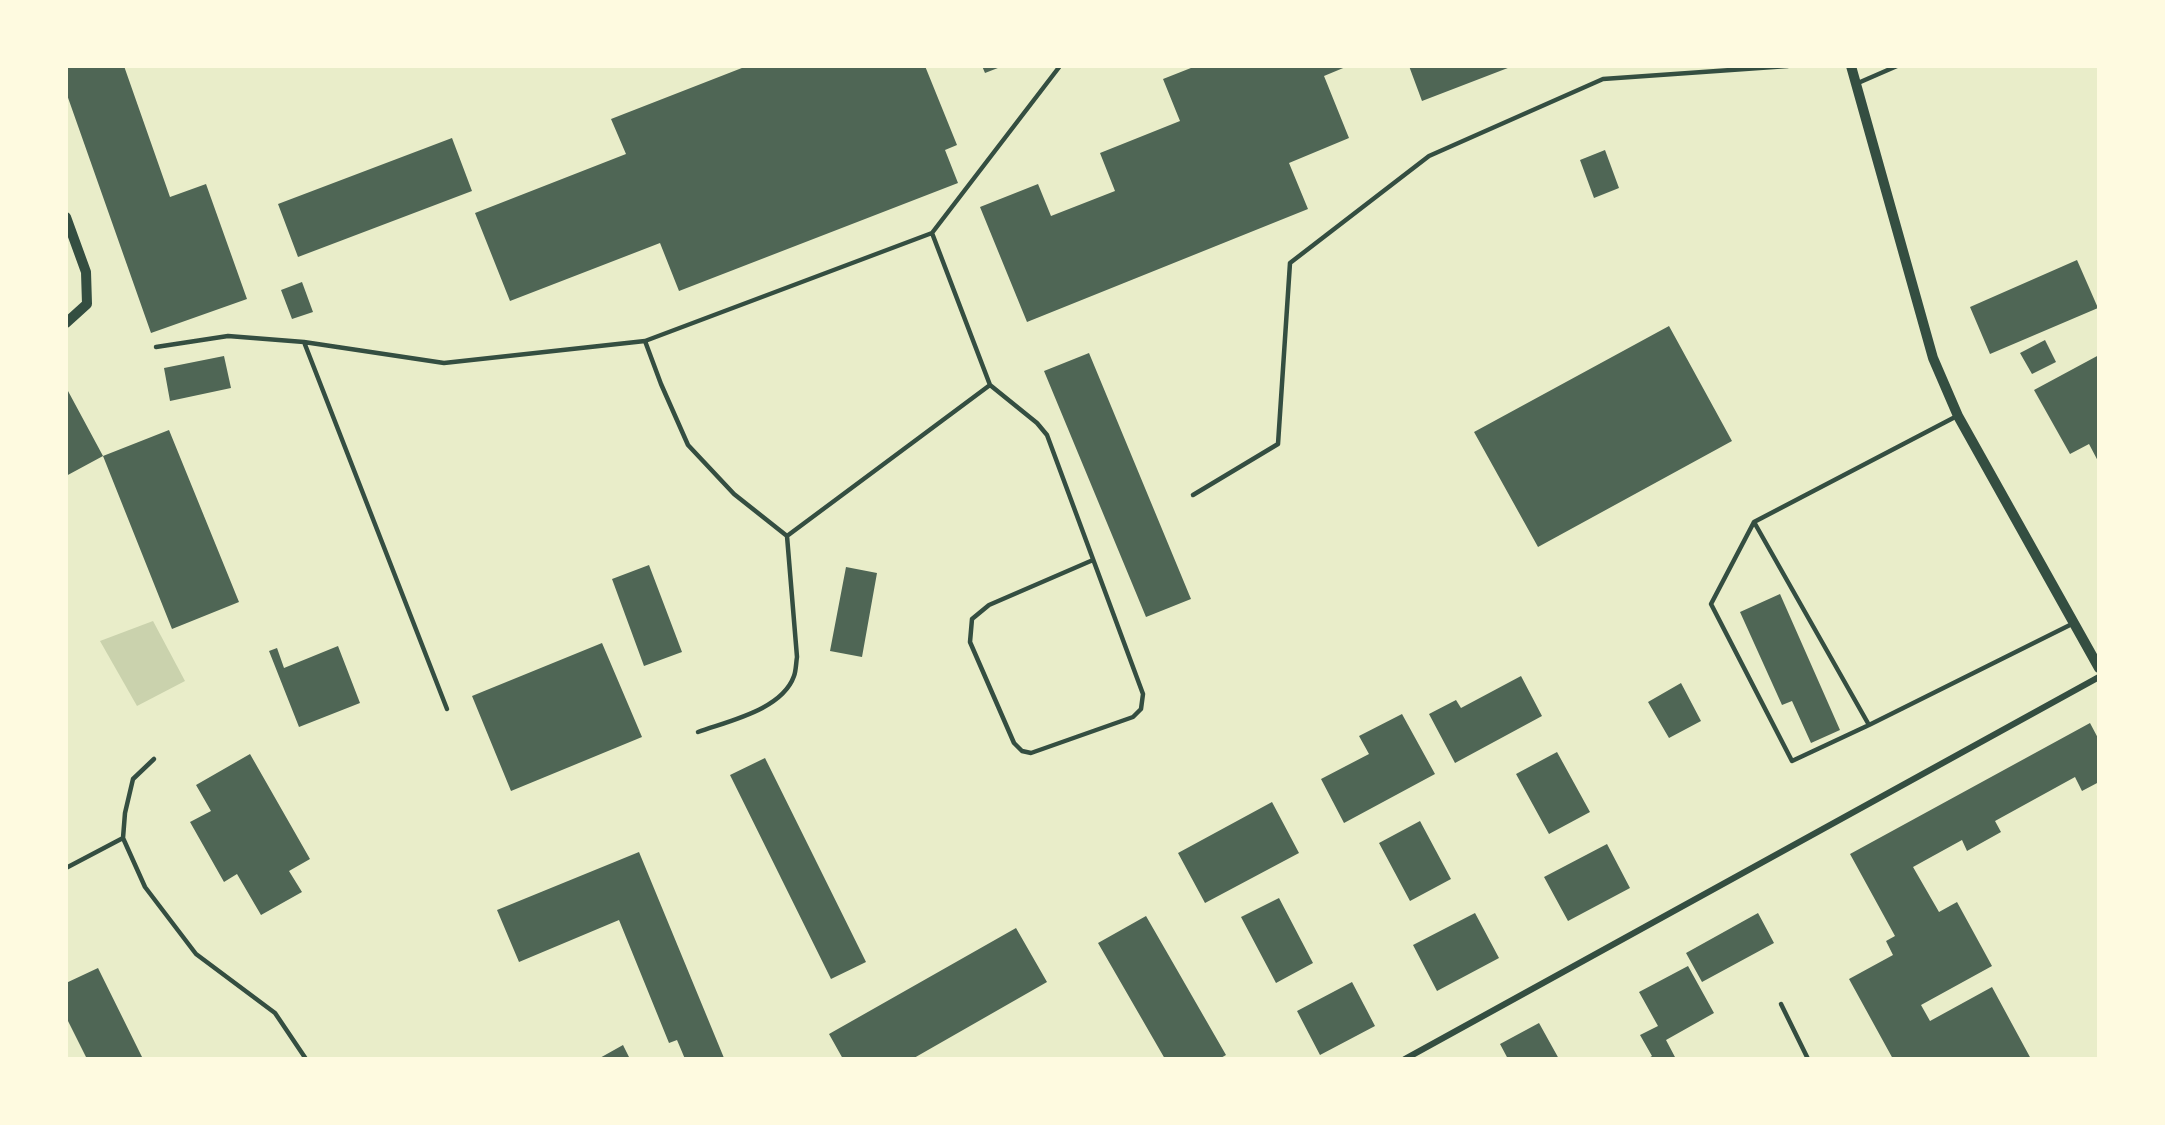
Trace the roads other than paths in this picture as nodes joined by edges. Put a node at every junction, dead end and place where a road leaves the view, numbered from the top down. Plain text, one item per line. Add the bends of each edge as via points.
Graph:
1 (1060, 66) edge
2 (1788, 66) edge
3 (1851, 66) edge
4 (1897, 66) edge
5 (1855, 84) junction
6 (66, 217) edge
7 (932, 233) junction
8 (66, 323) edge
9 (645, 340) junction
10 (304, 342) junction
11 (156, 347) dead end
12 (990, 385) junction
13 (1958, 416) junction
14 (1193, 495) dead end
15 (1754, 522) junction
16 (788, 536) junction
17 (1093, 560) junction
18 (2074, 623) junction
19 (2099, 668) edge
20 (2099, 677) edge
21 (447, 709) dead end
22 (1869, 725) junction
23 (698, 732) dead end
24 (154, 759) dead end
25 (123, 838) junction
26 (66, 868) edge
27 (1781, 1005) dead end
28 (306, 1059) edge
29 (1405, 1059) edge
30 (1808, 1059) edge

1 - 7 lane
2 - 14 lane via 1603,79 1429,156 1290,263 1278,444
3 - 5 street
4 - 5 lane
5 - 13 street via 1933,358
6 - 8 street via 86,272 87,304
7 - 9 lane
7 - 12 lane
9 - 10 lane via 444,363
9 - 16 lane via 688,445 734,494
10 - 11 lane via 228,336
10 - 21 lane
12 - 16 lane
12 - 17 lane via 1047,435
13 - 15 lane
13 - 18 street
15 - 22 lane
15 - 22 lane via 1711,604 1792,761
16 - 23 lane via 797,657 794,677 765,708
17 - 17 lane via 1143,694 1141,709 1133,717 1041,750 1022,751 1014,743 970,642 972,619 989,605
18 - 19 street
18 - 22 lane
20 - 29 street
24 - 25 lane via 133,779
25 - 26 lane
25 - 28 lane via 145,887 196,954 275,1013
27 - 30 lane

